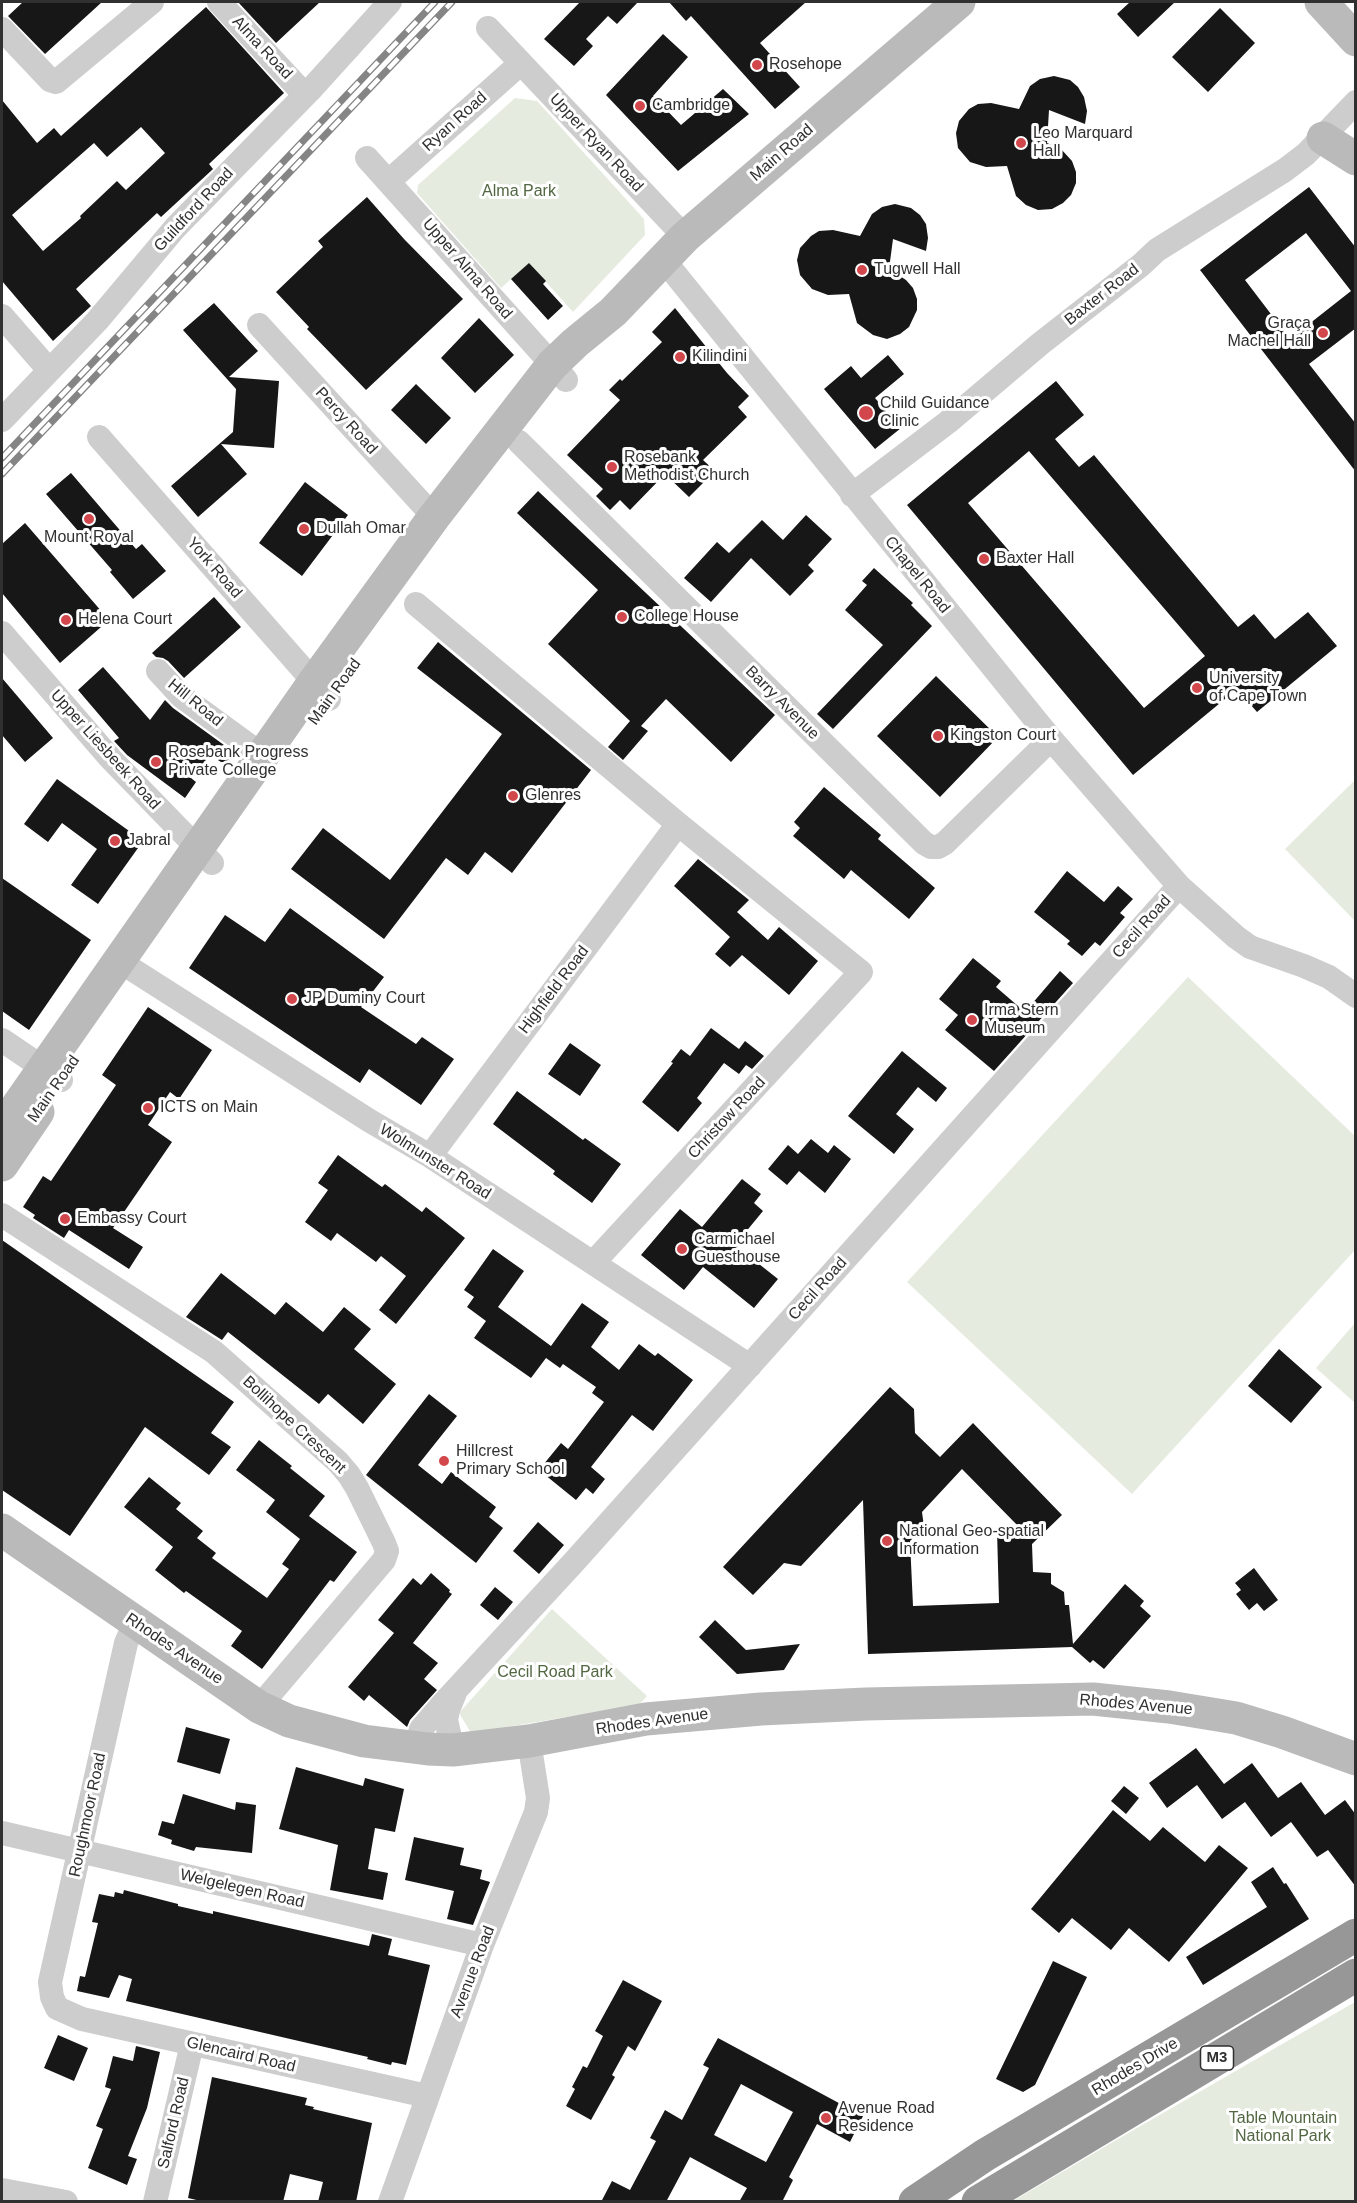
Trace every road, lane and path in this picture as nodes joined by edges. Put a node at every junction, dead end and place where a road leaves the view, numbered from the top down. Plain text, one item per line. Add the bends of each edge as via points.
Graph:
1 (152, 2) edge
2 (219, 2) edge
3 (390, 2) edge
4 (959, 2) edge
5 (1321, 2) edge
6 (1334, 2) edge
7 (488, 28) dead end
8 (2, 29) edge
9 (1356, 38) edge
10 (514, 56) junction
11 (305, 95) junction
12 (1351, 107) edge
13 (1323, 138) junction
14 (367, 158) dead end
15 (1356, 159) edge
16 (389, 181) junction
17 (674, 248) junction
18 (2, 316) edge
19 (259, 325) dead end
20 (49, 370) junction
21 (559, 373) junction
22 (2, 420) edge
23 (99, 437) dead end
24 (519, 442) junction
25 (852, 495) junction
26 (434, 517) junction
27 (416, 604) dead end
28 (2, 633) edge
29 (158, 671) dead end
30 (322, 690) junction
31 (1051, 739) junction
32 (262, 755) junction
33 (678, 824) junction
34 (205, 855) junction
35 (1179, 886) junction
36 (127, 967) junction
37 (1356, 996) edge
38 (2, 1040) edge
39 (52, 1074) junction
40 (2, 1128) edge
41 (430, 1156) junction
42 (2, 1165) edge
43 (2, 1215) edge
44 (593, 1263) junction
45 (750, 1366) junction
46 (2, 1530) edge
47 (135, 1623) junction
48 (456, 1691) junction
49 (259, 1707) junction
50 (529, 1741) junction
51 (416, 1748) junction
52 (453, 1750) junction
53 (1356, 1759) edge
54 (2, 1833) edge
55 (80, 1852) junction
56 (1351, 1934) edge
57 (482, 1945) junction
58 (1356, 1976) edge
59 (57, 2008) joint
60 (192, 2044) junction
61 (427, 2096) junction
62 (2, 2190) edge
63 (66, 2202) edge
64 (155, 2202) edge
65 (390, 2202) edge
66 (915, 2202) edge
67 (978, 2202) edge

1 - 8 street via 56,82
2 - 11 street, Alma Road
3 - 11 street, Guildford Road
4 - 17 main road, Main Road
5 - 9 main road
6 - 9 main road
7 - 10 street
10 - 16 street, Ryan Road
10 - 17 street, Upper Ryan Road
11 - 20 street, Guildford Road via 175,228 97,321
12 - 13 street, Baxter Road
13 - 15 main road
13 - 25 street, Baxter Road via 1285,170 1157,250 948,422
14 - 16 street, Upper Alma Road
16 - 21 street, Upper Alma Road
17 - 21 main road, Main Road
17 - 25 street, Chapel Road
18 - 20 street
19 - 26 street, Percy Road
20 - 22 street, Guildford Road
21 - 24 main road, Main Road
21 - 26 main road, Main Road
23 - 30 street, York Road
24 - 30 main road, Main Road
24 - 31 street, Barry Avenue via 931,847 945,843
25 - 31 street, Chapel Road
26 - 30 main road, Main Road
27 - 33 street
28 - 34 street, Upper Liesbeek Road via 110,758
29 - 32 street, Hill Road via 181,696
30 - 32 main road, Main Road
30 - 34 main road, Main Road
31 - 35 street, Chapel Road
32 - 34 main road, Main Road
33 - 41 street, Highfield Road
33 - 44 street, Christow Road via 861,972
34 - 36 main road, Main Road
35 - 37 street, Chapel Road via 1250,947 1304,966
35 - 45 street, Cecil Road
36 - 39 main road, Main Road
36 - 41 street, Wolmunster Road
38 - 39 street
39 - 40 main road, Main Road
39 - 42 main road, Main Road
41 - 44 street, Wolmunster Road
43 - 49 street, Bollihope Crescent via 214,1352 338,1462 371,1515 387,1551 384,1560
44 - 45 street, Wolmunster Road
45 - 48 street, Cecil Road
46 - 47 main road, Rhodes Avenue
47 - 49 main road, Rhodes Avenue
47 - 55 street, Roughmoor Road via 126,1643
48 - 51 street, Cecil Road via 423,1725
48 - 52 street, Cecil Road via 446,1720
49 - 51 main road, Rhodes Avenue via 324,1732
50 - 52 main road, Rhodes Avenue
50 - 53 main road, Rhodes Avenue via 646,1719 761,1709 1093,1699 1236,1718
50 - 57 street, Avenue Road via 538,1798 536,1812
51 - 52 main road, Rhodes Avenue
54 - 55 street, Welgelegen Road
55 - 57 street, Welgelegen Road
55 - 59 street, Roughmoor Road via 50,1982
56 - 66 highway, Rhodes Drive / M3
57 - 61 street, Avenue Road
58 - 67 highway, Rhodes Drive / M3
59 - 60 street, Glencaird Road via 82,2019
60 - 61 street, Glencaird Road
60 - 64 street, Salford Road
61 - 65 street, Avenue Road
62 - 63 street

